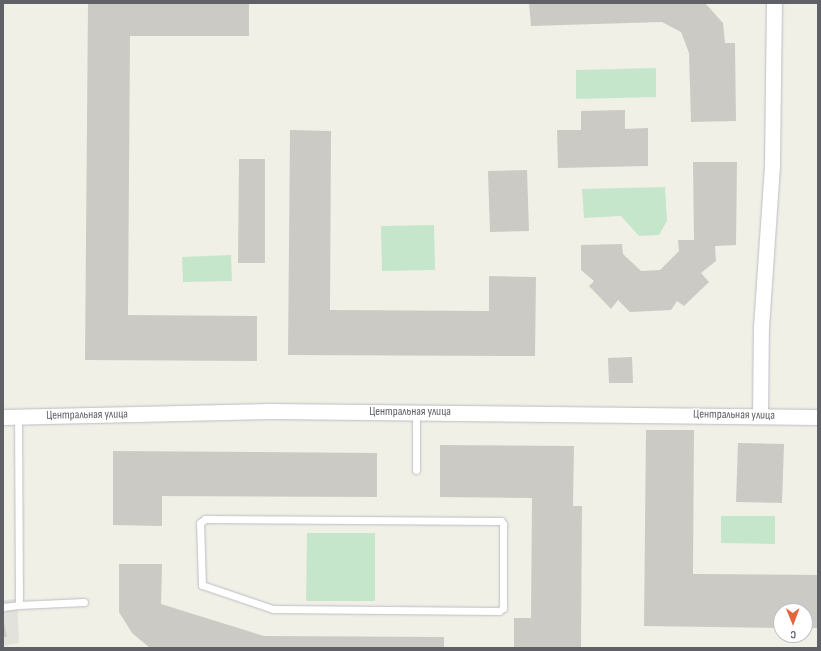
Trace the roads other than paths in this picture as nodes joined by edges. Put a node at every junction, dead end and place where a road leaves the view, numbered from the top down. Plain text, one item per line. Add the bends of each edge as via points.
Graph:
1 (774, 3) edge
2 (416, 412) junction
3 (760, 416) junction
4 (3, 417) edge
5 (18, 417) junction
6 (818, 417) edge
7 (416, 470) dead end
8 (409, 520) joint
9 (84, 602) dead end
10 (20, 605) junction
11 (3, 607) edge

1 - 3 street via 772,164 760,327
2 - 3 street, Центральная улица
2 - 5 street, Центральная улица via 270,411
2 - 7 lane
3 - 6 street, Центральная улица
4 - 5 street, Центральная улица
5 - 10 lane
8 - 8 lane via 205,519 200,523 201,583 206,588 273,609 501,610 502,522
9 - 10 lane
10 - 11 lane

